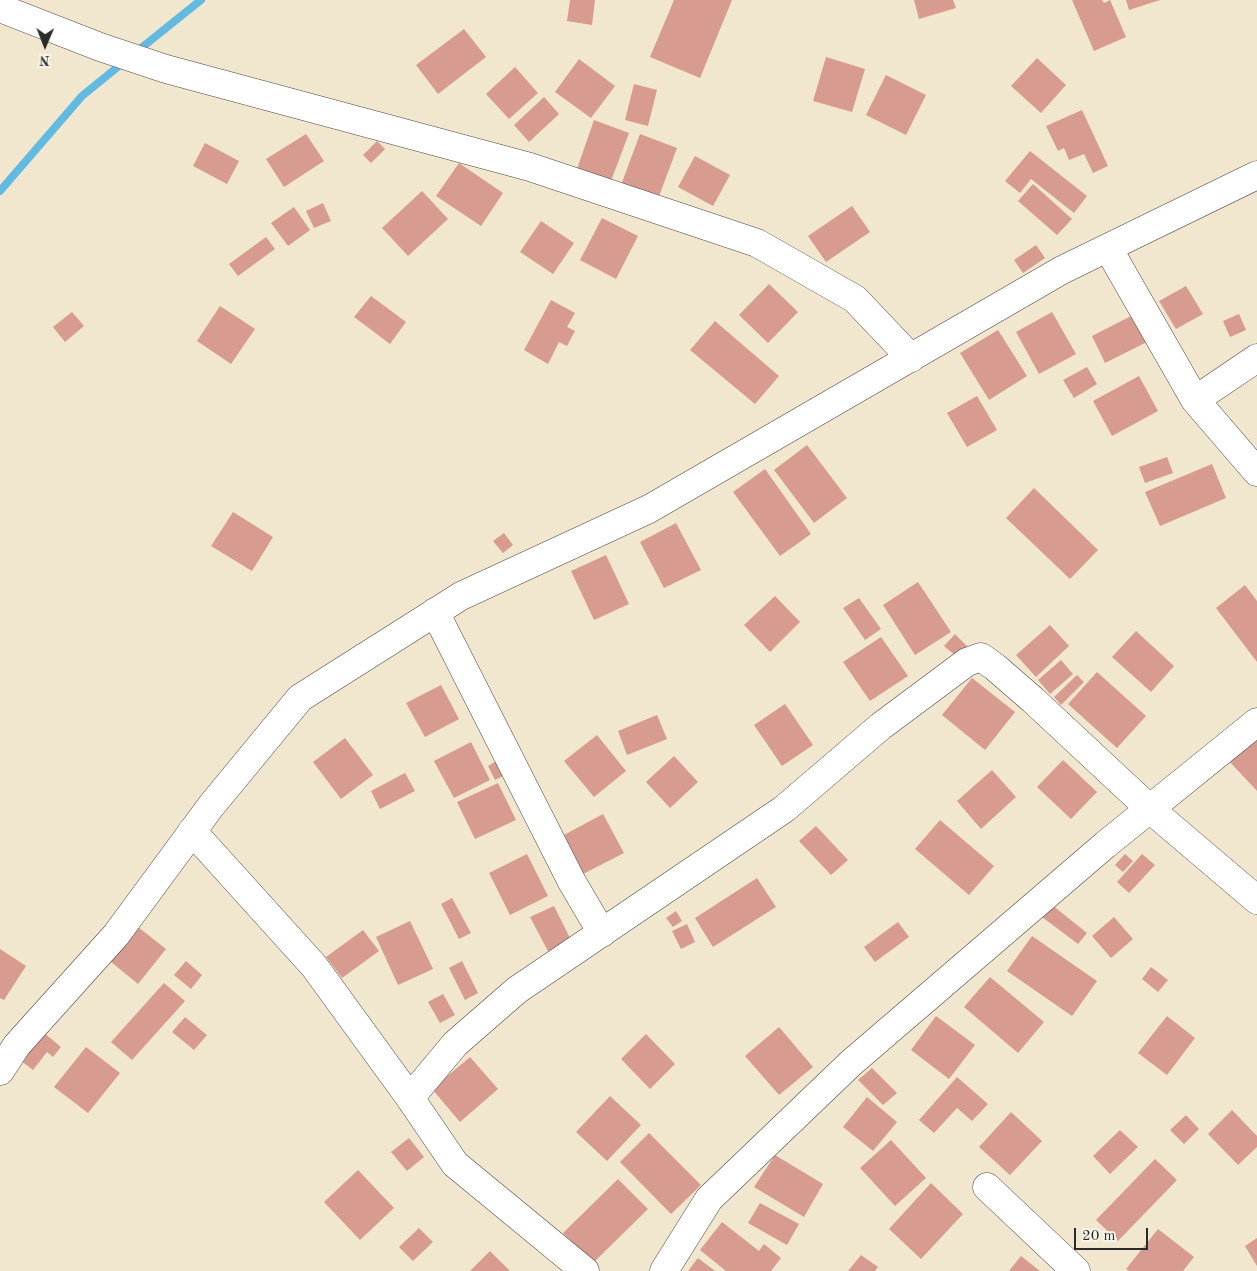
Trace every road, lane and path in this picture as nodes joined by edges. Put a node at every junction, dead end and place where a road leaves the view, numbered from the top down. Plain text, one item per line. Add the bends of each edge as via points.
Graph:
1 (0, 8) edge
2 (1257, 175) edge
3 (1108, 248) junction
4 (911, 358) junction
5 (1257, 358) edge
6 (1195, 400) junction
7 (1257, 472) edge
8 (435, 612) junction
9 (1257, 722) edge
10 (1150, 809) junction
11 (192, 831) junction
12 (1257, 900) edge
13 (602, 933) junction
14 (0, 1071) edge
15 (410, 1098) junction
16 (987, 1186) dead end
17 (585, 1271) edge
18 (664, 1271) edge
19 (1076, 1271) edge

1 - 4 street via 166,69 530,167 757,243 855,299
2 - 3 street
3 - 4 street via 1062,270
3 - 6 street
4 - 8 street via 649,509 461,596
5 - 6 street
6 - 7 street
8 - 11 street via 300,698
8 - 13 street
9 - 10 street
10 - 12 street
10 - 13 street via 1033,700 981,657 967,662 881,726 784,809
10 - 18 street via 851,1063 709,1199
11 - 14 street via 116,935 18,1045
11 - 15 street via 314,966
13 - 15 street via 517,990 455,1044
15 - 17 street via 455,1164
16 - 19 street

